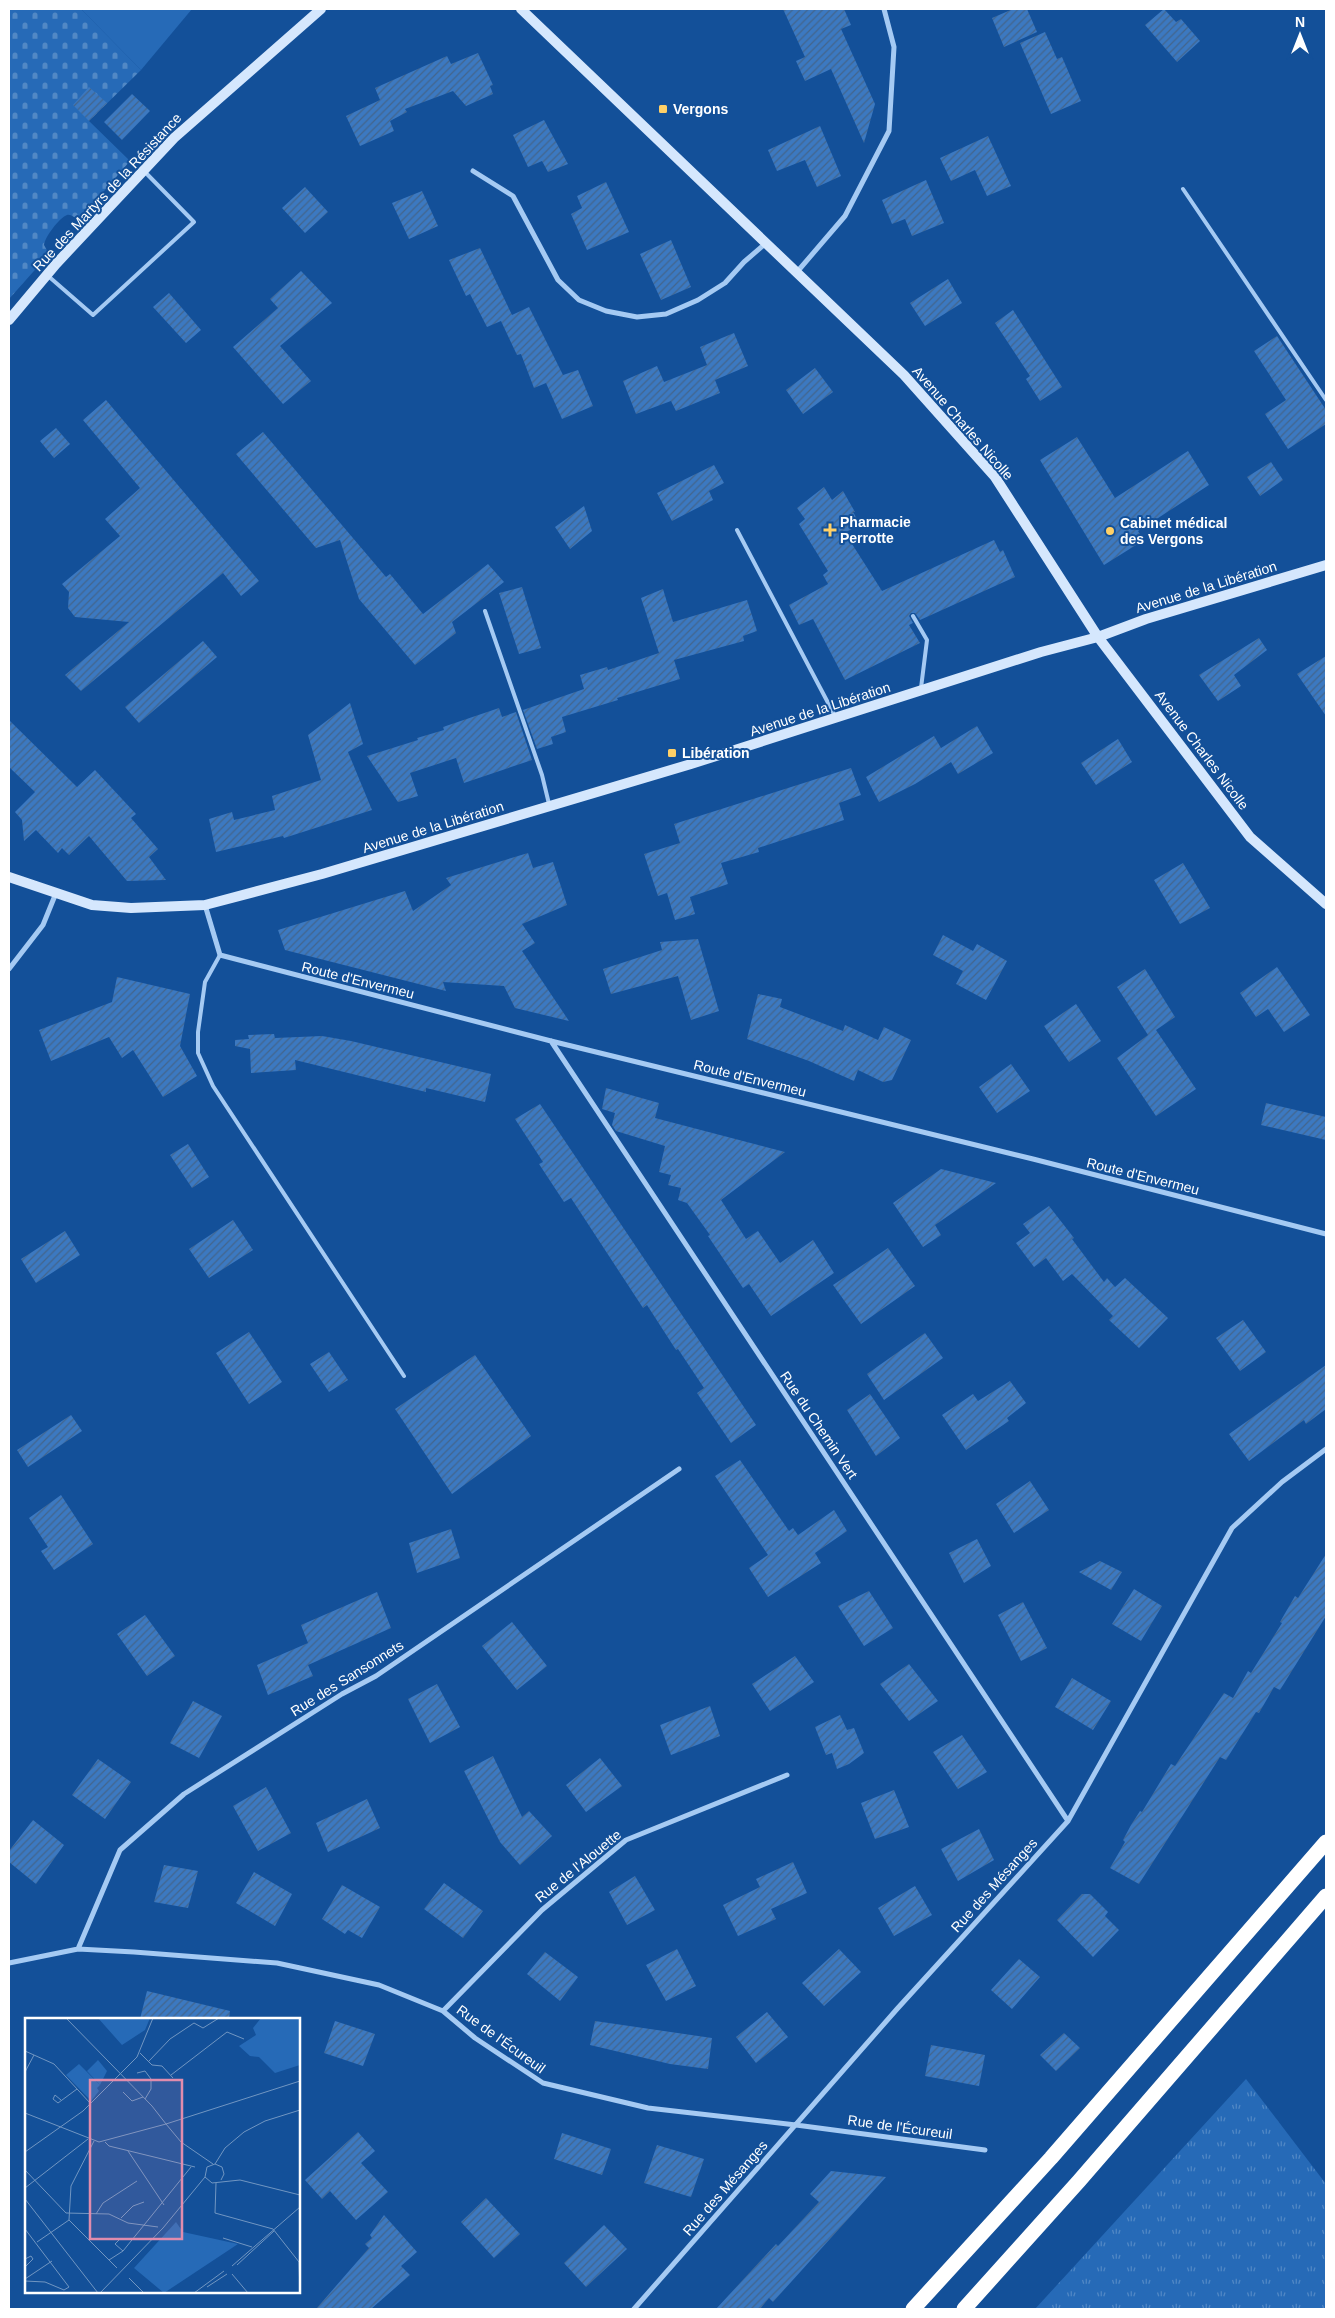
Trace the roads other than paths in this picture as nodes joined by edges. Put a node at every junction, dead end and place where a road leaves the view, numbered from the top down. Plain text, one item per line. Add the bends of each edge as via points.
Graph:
1 (321, 9) edge
2 (521, 9) edge
3 (884, 9) edge
4 (144, 170) junction
5 (473, 170) dead end
6 (1183, 189) dead end
7 (766, 243) junction
8 (797, 272) junction
9 (47, 276) junction
10 (9, 320) edge
11 (1326, 400) edge
12 (737, 530) dead end
13 (1326, 565) edge
14 (485, 611) dead end
15 (913, 616) dead end
16 (1098, 636) junction
17 (921, 691) junction
18 (836, 718) junction
19 (550, 806) junction
20 (9, 877) edge
21 (56, 893) junction
22 (1326, 904) edge
23 (205, 905) junction
24 (220, 955) junction
25 (9, 969) edge
26 (551, 1041) junction
27 (1326, 1234) edge
28 (404, 1376) dead end
29 (1326, 1449) edge
30 (679, 1469) dead end
31 (787, 1775) dead end
32 (1068, 1821) junction
33 (1326, 1842) edge
34 (1326, 1896) edge
35 (78, 1949) junction
36 (9, 1964) edge
37 (443, 2011) junction
38 (796, 2125) junction
39 (985, 2150) dead end
40 (634, 2309) edge
41 (913, 2309) edge
42 (964, 2309) edge

1 - 4 street, Rue des Martyrs de la Résistance via 174,138
2 - 7 street, Avenue Charles Nicolle
3 - 8 street via 894,47 889,131 845,216
4 - 9 street, Rue des Martyrs de la Résistance
4 - 9 lane via 194,222 93,315
5 - 7 street via 514,196 558,280 579,300 606,311 637,317 666,314 725,283
6 - 11 lane
7 - 8 street, Avenue Charles Nicolle
8 - 16 street, Avenue Charles Nicolle via 904,374 995,477
9 - 10 street, Rue des Martyrs de la Résistance
12 - 18 lane
13 - 16 street, Avenue de la Libération
14 - 19 lane
15 - 17 lane via 927,640
16 - 17 street, Avenue de la Libération
16 - 22 street, Avenue Charles Nicolle via 1250,837
17 - 18 street, Avenue de la Libération
18 - 19 street, Avenue de la Libération
19 - 23 street, Avenue de la Libération
20 - 21 street, Avenue de la Libération
21 - 23 street, Avenue de la Libération via 92,905 131,908
21 - 25 street via 42,925
23 - 24 street
24 - 26 street, Route d'Envermeu
24 - 28 lane via 204,982 198,1053 213,1086
26 - 27 street, Route d'Envermeu
26 - 32 street, Rue du Chemin Vert
29 - 32 street, Rue des Mésanges via 1282,1482 1232,1528
30 - 35 street, Rue des Sansonnets via 376,1676 184,1794 120,1850
31 - 37 street, Rue de l'Alouette via 626,1840 542,1910
32 - 38 street, Rue des Mésanges
33 - 41 highway via 1052,2158
34 - 42 highway via 1079,2182
35 - 36 street, Rue de l'Écureuil
35 - 37 street, Rue de l'Écureuil via 277,1963 379,1985
37 - 38 street, Rue de l'Écureuil via 475,2038 543,2083 648,2108
38 - 39 street, Rue de l'Écureuil
38 - 40 street, Rue des Mésanges

